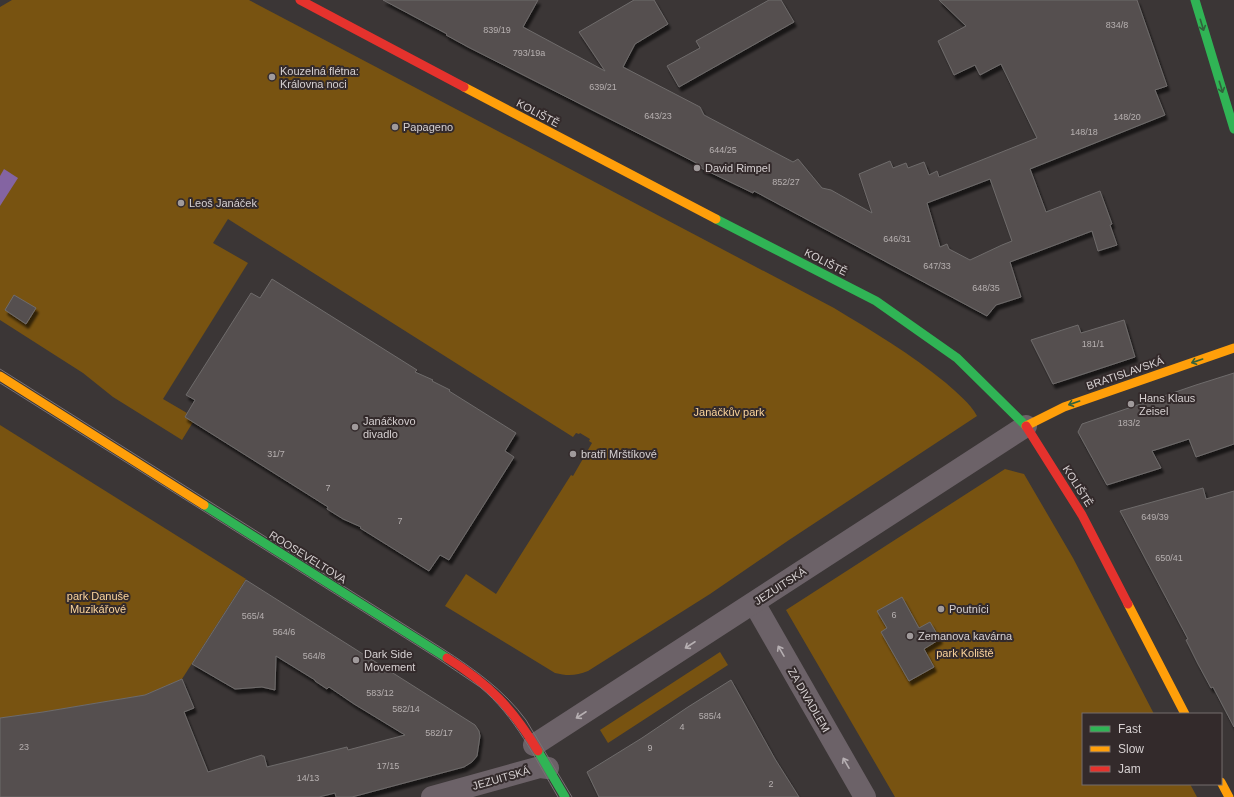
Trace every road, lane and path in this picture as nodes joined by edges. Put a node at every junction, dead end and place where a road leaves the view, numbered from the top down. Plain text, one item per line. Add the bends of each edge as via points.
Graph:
1 (300, 0) edge
2 (313, 0) edge
3 (1195, 0) edge
4 (327, 14) junction
5 (1234, 129) edge
6 (1234, 348) edge
7 (0, 376) edge
8 (1026, 426) junction
9 (754, 603) junction
10 (1184, 713) edge
11 (534, 745) junction
12 (548, 768) junction
13 (1222, 784) edge
14 (432, 797) edge
15 (565, 797) edge
16 (865, 797) edge
17 (1228, 797) edge

1 - 4 main road, KOLIŠTĚ
2 - 4 main road
3 -> 5 main road
4 - 8 main road, KOLIŠTĚ via 693,208 876,301 957,358
6 -> 8 main road, BRATISLAVSKÁ via 1064,407
7 - 11 main road, ROOSEVELTOVA via 466,670 503,701
8 - 9 street, JEZUITSKÁ
8 - 10 main road, KOLIŠTĚ via 1082,515
9 -> 11 street, JEZUITSKÁ
16 -> 9 street, ZA DIVADLEM
11 - 12 main road, ROOSEVELTOVA
12 - 14 street, JEZUITSKÁ via 540,767
12 - 15 main road, ROOSEVELTOVA
13 - 17 main road

